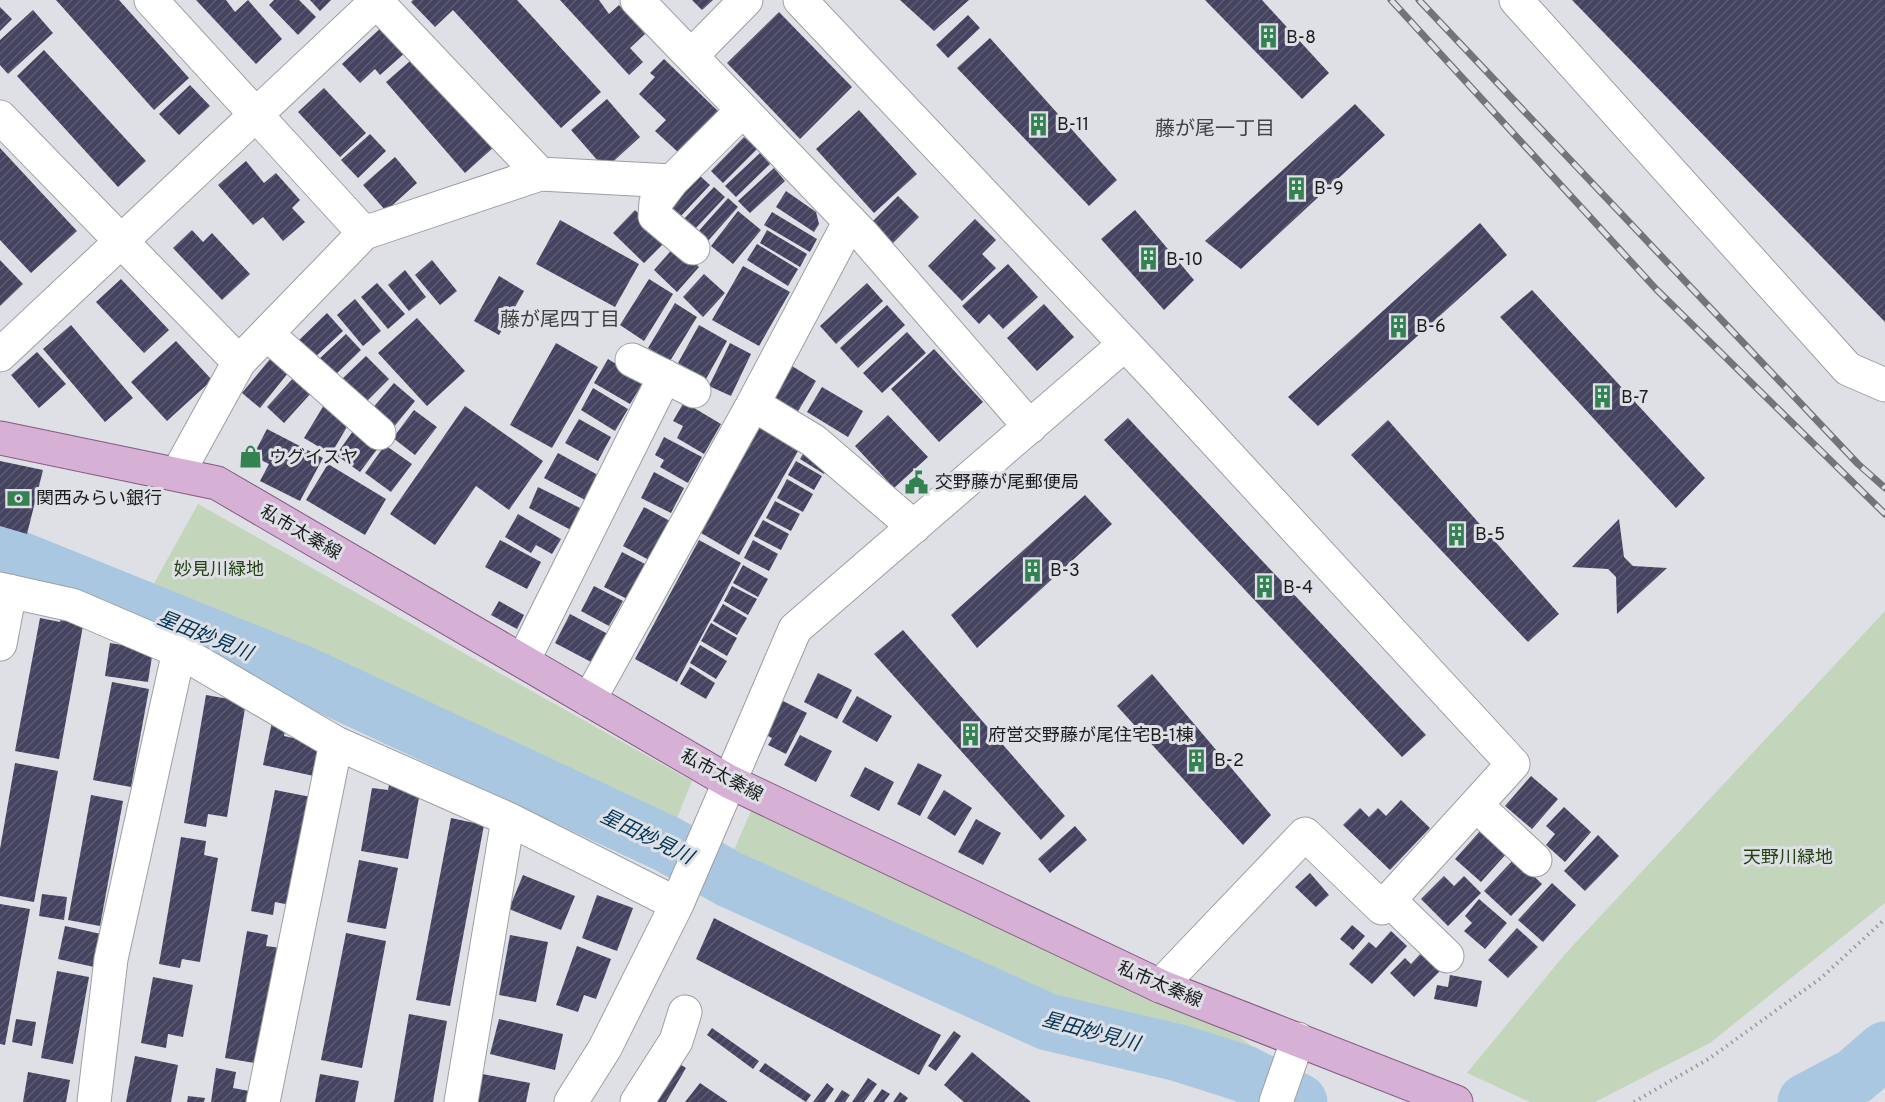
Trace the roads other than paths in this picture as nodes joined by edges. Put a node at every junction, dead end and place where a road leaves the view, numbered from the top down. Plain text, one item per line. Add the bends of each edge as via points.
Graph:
1 (151, 0) edge
2 (376, 0) edge
3 (637, 0) edge
4 (746, 0) edge
5 (800, 0) edge
6 (1516, 0) edge
7 (691, 56) junction
8 (743, 110) junction
9 (255, 115) junction
10 (0, 117) edge
11 (540, 174) junction
12 (672, 181) junction
13 (850, 221) junction
14 (364, 233) junction
15 (122, 243) junction
16 (693, 248) dead end
17 (267, 334) junction
18 (1125, 344) junction
19 (0, 356) edge
20 (632, 360) dead end
21 (239, 362) junction
22 (665, 376) junction
23 (1885, 385) edge
24 (694, 391) dead end
25 (753, 404) junction
26 (1030, 427) junction
27 (379, 433) dead end
28 (0, 438) edge
29 (178, 474) junction
30 (914, 527) junction
31 (5, 590) edge
32 (0, 644) edge
33 (179, 651) junction
34 (523, 662) junction
35 (589, 700) junction
36 (336, 743) junction
37 (728, 781) junction
38 (1476, 804) junction
39 (508, 819) junction
40 (1535, 860) dead end
41 (1389, 900) junction
42 (677, 904) junction
43 (1447, 956) dead end
44 (1160, 986) junction
45 (685, 1012) dead end
46 (1298, 1039) junction
47 (1281, 1088) edge
48 (94, 1102) edge
49 (263, 1102) edge
50 (461, 1102) edge
51 (571, 1102) edge
52 (637, 1102) edge
53 (1456, 1102) edge

1 - 9 street
2 - 9 street
2 - 11 street
3 - 7 street
4 - 7 street
5 - 18 street
6 - 23 street via 1848,369
7 - 8 street
8 - 12 street
8 - 13 street
9 - 14 street
9 - 15 street
10 - 15 street
11 - 12 street
11 - 14 street
12 - 16 street via 656,202 656,216
13 - 25 street
13 - 26 street
14 - 17 street
15 - 19 street
15 - 21 street
17 - 21 street
17 - 27 street
18 - 26 street
18 - 38 street via 1513,764
20 - 22 street
21 - 29 street
22 - 24 street
22 - 34 street
25 - 30 street via 814,441
25 - 35 street
26 - 30 street
28 - 29 main road, 私市太秦線
29 - 34 main road, 私市太秦線 via 217,483
30 - 37 street via 795,629
31 - 32 street
31 - 33 street via 72,604
33 - 36 street
33 - 48 street via 111,959
34 - 35 main road, 私市太秦線
35 - 37 main road, 私市太秦線
36 - 39 street
36 - 49 street
37 - 42 street
37 - 44 main road, 私市太秦線
38 - 40 street
38 - 41 street
39 - 42 street
39 - 50 street
41 - 43 street
41 - 44 street via 1382,908 1305,834
42 - 51 street via 605,1048
44 - 46 main road, 私市太秦線
45 - 52 street via 676,1041
46 - 47 street
46 - 53 main road, 私市太秦線

